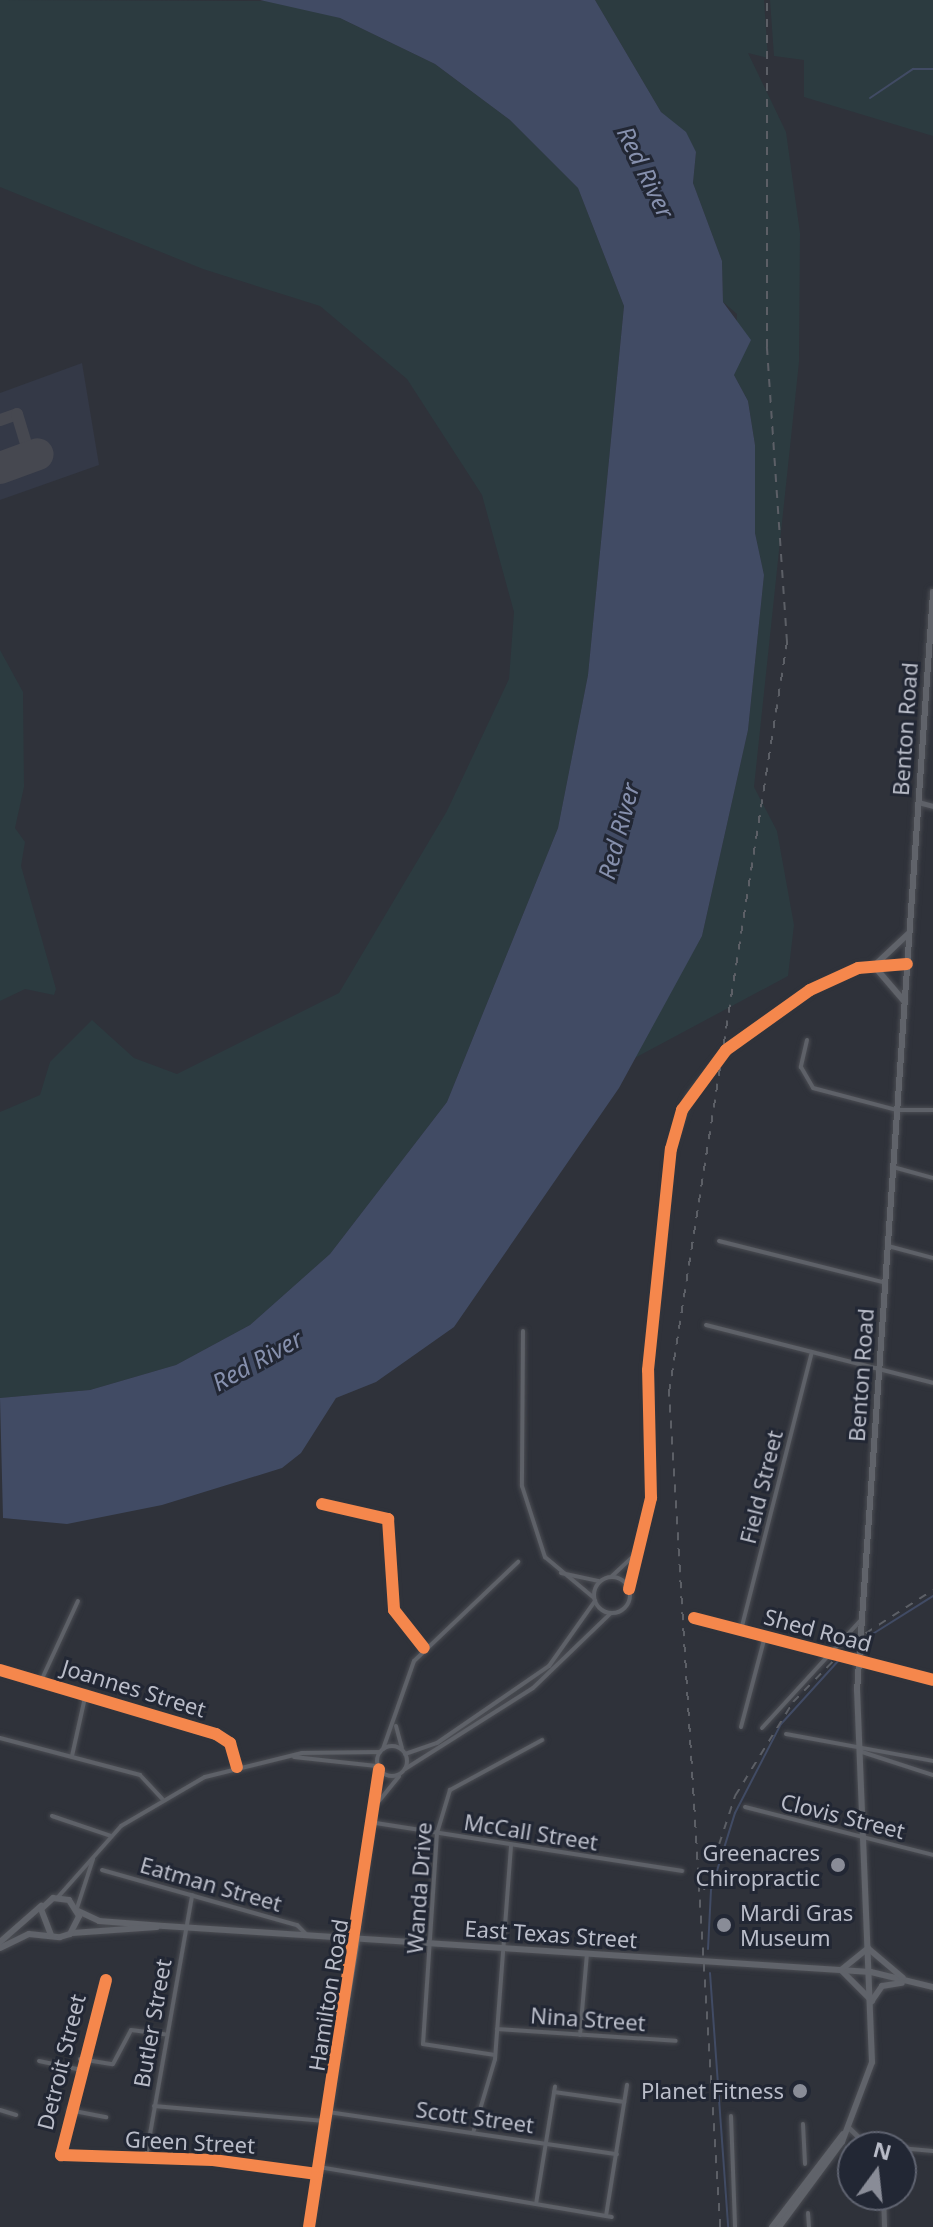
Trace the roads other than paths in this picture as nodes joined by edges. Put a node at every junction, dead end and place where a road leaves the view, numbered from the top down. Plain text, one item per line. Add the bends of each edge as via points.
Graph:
1 (933, 592) edge
2 (930, 677) edge
3 (918, 802) junction
4 (933, 806) edge
5 (910, 931) junction
6 (907, 964) junction
7 (874, 966) junction
8 (905, 1004) junction
9 (807, 1040) dead end
10 (897, 1110) junction
11 (933, 1110) edge
12 (893, 1167) junction
13 (933, 1178) edge
14 (719, 1241) dead end
15 (888, 1246) junction
16 (933, 1258) edge
17 (886, 1283) junction
18 (706, 1325) dead end
19 (523, 1331) dead end
20 (812, 1352) junction
21 (879, 1370) junction
22 (933, 1383) edge
23 (322, 1504) dead end
24 (638, 1551) junction
25 (518, 1562) dead end
26 (558, 1573) junction
27 (611, 1577) junction
28 (600, 1581) junction
29 (629, 1589) junction
30 (594, 1600) junction
31 (78, 1601) dead end
32 (611, 1613) junction
33 (694, 1618) dead end
34 (862, 1619) junction
35 (741, 1630) junction
36 (765, 1636) junction
37 (424, 1648) junction
38 (826, 1652) junction
39 (860, 1661) junction
40 (0, 1670) edge
41 (933, 1680) edge
42 (41, 1681) junction
43 (86, 1693) junction
44 (396, 1723) junction
45 (741, 1727) dead end
46 (762, 1728) dead end
47 (786, 1734) dead end
48 (0, 1738) edge
49 (542, 1740) dead end
50 (381, 1750) junction
51 (857, 1750) junction
52 (404, 1753) junction
53 (72, 1756) junction
54 (292, 1757) junction
55 (933, 1761) edge
56 (237, 1767) junction
57 (378, 1768) junction
58 (403, 1771) junction
59 (933, 1775) edge
60 (162, 1799) junction
61 (378, 1803) junction
62 (745, 1807) dead end
63 (52, 1816) dead end
64 (376, 1823) junction
65 (437, 1833) junction
66 (111, 1836) junction
67 (862, 1837) junction
68 (511, 1845) junction
69 (933, 1855) edge
70 (93, 1859) junction
71 (102, 1870) dead end
72 (682, 1871) dead end
73 (192, 1895) junction
74 (58, 1897) junction
75 (44, 1904) junction
76 (77, 1910) junction
77 (164, 1926) junction
78 (186, 1928) junction
79 (70, 1934) junction
80 (51, 1935) junction
81 (307, 1936) junction
82 (357, 1939) junction
83 (431, 1944) junction
84 (0, 1945) edge
85 (502, 1948) junction
86 (868, 1948) junction
87 (587, 1954) junction
88 (841, 1970) junction
89 (871, 1972) junction
90 (106, 1980) dead end
91 (914, 1983) junction
92 (933, 1987) edge
93 (872, 2001) junction
94 (497, 2029) junction
95 (165, 2034) junction
96 (580, 2035) junction
97 (676, 2041) dead end
98 (495, 2055) junction
99 (80, 2059) junction
100 (39, 2061) dead end
101 (78, 2069) junction
102 (627, 2085) dead end
103 (624, 2102) junction
104 (154, 2106) junction
105 (0, 2110) edge
106 (69, 2110) junction
107 (328, 2112) junction
108 (16, 2115) dead end
109 (731, 2116) dead end
110 (106, 2117) dead end
111 (327, 2121) junction
112 (803, 2124) dead end
113 (846, 2131) edge
114 (473, 2133) junction
115 (837, 2143) edge
116 (545, 2144) junction
117 (837, 2144) edge
118 (617, 2154) junction
119 (61, 2155) joint
120 (146, 2157) junction
121 (805, 2164) dead end
122 (318, 2170) junction
123 (536, 2204) junction
124 (808, 2213) dead end
125 (606, 2216) junction
126 (612, 2217) dead end
127 (309, 2227) edge
128 (735, 2227) edge
129 (772, 2227) edge
130 (779, 2227) edge
131 (809, 2227) edge

1 - 2 main road, Benton Road
2 - 3 main road, Benton Road
3 - 4 street
3 - 5 main road, Benton Road
5 - 6 main road, Benton Road
5 - 7 main road
6 - 7 street
6 - 8 main road, Benton Road
7 - 8 main road
7 - 24 street, bridge via 810,990 726,1050 689,1096 671,1149 648,1370 651,1498
8 - 10 main road, Benton Road
9 - 10 street via 801,1067 810,1086
10 - 11 street
10 - 12 main road, Benton Road
12 - 13 street
12 - 15 main road, Benton Road
14 - 17 street
15 - 16 street
15 - 17 main road, Benton Road
17 - 21 main road, Benton Road
18 - 20 street
19 - 26 street via 521,1477 540,1545
20 - 21 street
20 - 35 street, Field Street
21 - 22 street
21 - 34 main road, Benton Road
23 - 37 street via 388,1519 394,1610
24 - 27 street
24 - 29 street
25 - 37 street
26 - 28 street
26 - 30 street
27 - 28 street
27 - 29 street
28 - 30 street
29 - 32 street via 626,1606
30 - 32 street
30 - 52 street via 549,1666 437,1743
31 - 42 street
32 - 58 street via 533,1688
33 - 35 street, Shed Road
34 - 38 street
34 - 39 main road, Benton Road
35 - 36 street, Shed Road
36 - 38 street, Shed Road
36 - 45 street
37 - 44 street via 402,1682
38 - 39 street, Shed Road
38 - 46 street
39 - 41 street, Shed Road
39 - 51 main road, Benton Road
40 - 42 street, Joannes Street
42 - 43 street, Joannes Street
43 - 53 street
43 - 56 street, Joannes Street via 221,1736
44 - 50 street
44 - 52 street
47 - 51 street
48 - 53 street
49 - 65 street, Wanda Drive via 450,1790
50 - 52 street
50 - 54 street
50 - 57 street, Hamilton Road
51 - 55 street via 870,1745
51 - 59 street
51 - 67 main road, Benton Road
52 - 58 street
53 - 60 street via 146,1777
54 - 56 street
54 - 57 street
56 - 60 street
57 - 58 street
57 - 61 street, Hamilton Road
58 - 61 street
60 - 66 street
61 - 64 street, Hamilton Road
62 - 67 street, Clovis Street
63 - 66 street
64 - 65 street, McCall Street
64 - 82 street, Hamilton Road
65 - 68 street, McCall Street
65 - 83 street, Wanda Drive
66 - 70 street
67 - 69 street, Clovis Street
67 - 86 main road, Benton Road
68 - 72 street, McCall Street
68 - 85 street
70 - 74 street
70 - 76 street
71 - 73 street, Eatman Street
73 - 78 street, Butler Street
73 - 81 street, Eatman Street via 297,1925
74 - 75 main road, East Texas Street
74 - 76 main road, East Texas Street
75 - 80 main road via 40,1921
75 - 84 main road, East Texas Street
76 - 77 main road, East Texas Street via 99,1921
76 - 79 main road
77 - 78 main road, East Texas Street
77 - 79 main road, East Texas Street
78 - 81 main road, East Texas Street
78 - 95 street, Butler Street
79 - 80 main road, East Texas Street
80 - 84 main road, East Texas Street via 29,1934
81 - 82 main road, East Texas Street
82 - 83 main road, East Texas Street
82 - 107 street, Hamilton Road
83 - 85 main road, East Texas Street
83 - 98 street, Wanda Drive via 424,2047
85 - 87 main road, East Texas Street
85 - 94 street
86 - 88 main road
86 - 89 main road, Benton Road
86 - 91 main road via 887,1970
87 - 88 main road, East Texas Street
87 - 96 street
88 - 89 main road, East Texas Street
88 - 93 main road
89 - 91 main road, East Texas Street
89 - 93 main road, Benton Road
90 - 99 street, Detroit Street
91 - 92 main road, East Texas Street
91 - 93 main road via 886,1984
93 - 113 main road, Benton Road via 869,2080
94 - 96 street, Nina Street
94 - 98 street
95 - 99 street via 131,2030 113,2064
95 - 104 street, Butler Street
96 - 97 street, Nina Street
98 - 114 street
99 - 101 street, Detroit Street
100 - 101 street
101 - 106 street, Detroit Street
102 - 103 street
103 - 116 street via 555,2090
103 - 118 street
104 - 111 street
104 - 120 street, Butler Street
105 - 108 street
106 - 110 street
106 - 119 street, Detroit Street
107 - 111 street, Hamilton Road
107 - 114 street, Scott Street
109 - 128 street
111 - 122 street, Hamilton Road
112 - 121 street
114 - 116 street, Scott Street
115 - 129 main road
116 - 118 street, Scott Street
116 - 123 street
117 - 130 main road
118 - 125 street
119 - 120 street, Green Street
120 - 122 street, Green Street
122 - 123 street, Green Street
122 - 127 street, Hamilton Road
123 - 125 street, Green Street
124 - 131 street
125 - 126 street, Green Street

